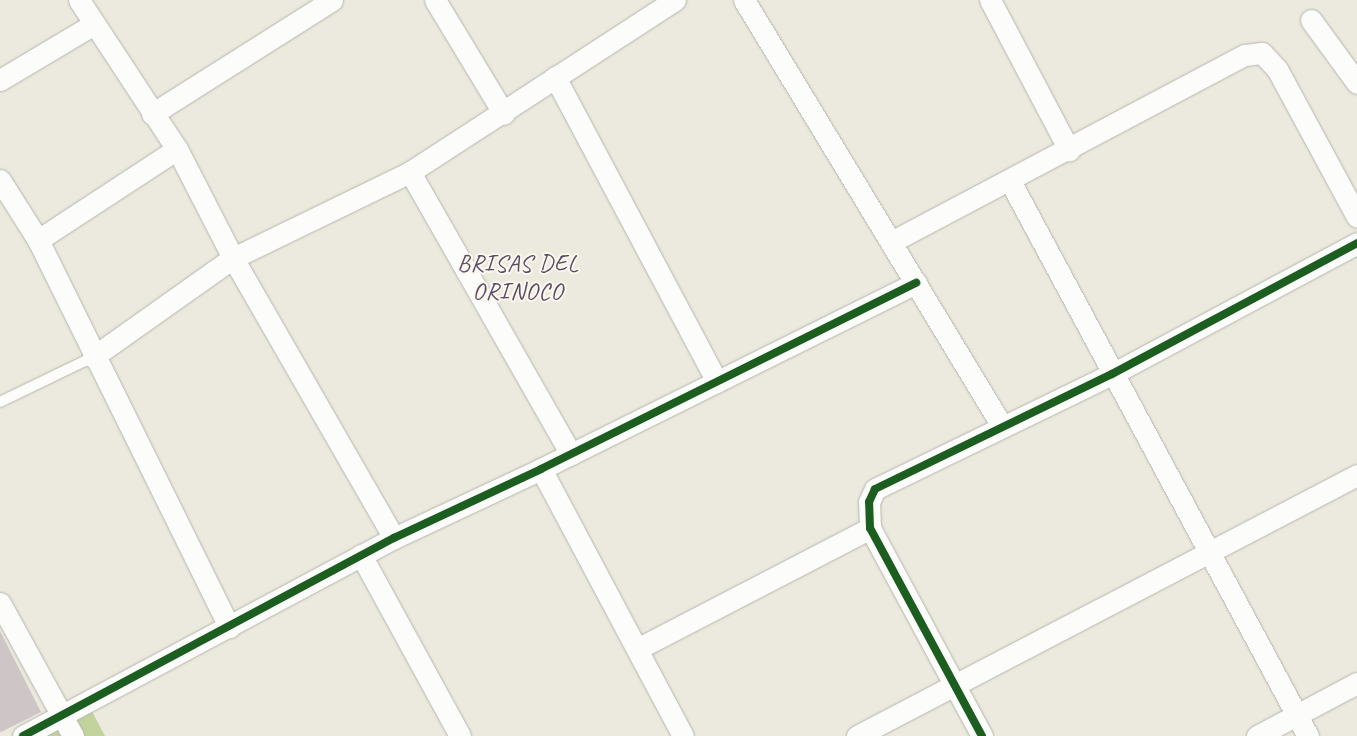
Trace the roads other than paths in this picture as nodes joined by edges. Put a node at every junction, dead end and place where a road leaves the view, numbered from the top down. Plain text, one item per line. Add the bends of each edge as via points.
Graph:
1 (79, 0) edge
2 (332, 0) edge
3 (435, 0) edge
4 (675, 0) edge
5 (744, 0) edge
6 (990, 0) edge
7 (1311, 20) dead end
8 (94, 24) junction
9 (555, 77) junction
10 (0, 80) edge
11 (1357, 83) edge
12 (152, 114) junction
13 (504, 114) junction
14 (177, 149) junction
15 (1069, 150) junction
16 (410, 172) junction
17 (0, 180) edge
18 (1010, 181) junction
19 (1357, 217) edge
20 (38, 240) junction
21 (893, 241) junction
22 (1357, 243) edge
23 (233, 258) junction
24 (916, 283) junction
25 (93, 357) junction
26 (1112, 374) junction
27 (717, 382) junction
28 (0, 402) edge
29 (1003, 427) junction
30 (571, 454) junction
31 (541, 469) junction
32 (1357, 475) edge
33 (870, 528) junction
34 (394, 538) junction
35 (1210, 552) junction
36 (361, 555) junction
37 (0, 603) edge
38 (229, 627) junction
39 (637, 649) junction
40 (1357, 683) edge
41 (956, 686) junction
42 (1294, 716) junction
43 (60, 717) junction
44 (23, 736) edge
45 (73, 736) edge
46 (460, 736) edge
47 (683, 736) edge
48 (857, 736) edge
49 (982, 736) edge
50 (1257, 736) edge
51 (1308, 736) edge

1 - 8 street
2 - 12 street
3 - 13 street
4 - 9 street
5 - 21 street
6 - 15 street
7 - 11 street
8 - 10 street
8 - 12 street
9 - 13 street
9 - 27 street
12 - 14 street
13 - 16 street
14 - 20 street
14 - 23 street
15 - 18 street
15 - 19 street via 1245,55 1262,53 1277,70
16 - 23 street
16 - 30 street
17 - 20 street
18 - 21 street
18 - 26 street
20 - 25 street
21 - 24 street
22 - 26 street
23 - 25 street
23 - 34 street
24 - 27 street
24 - 29 street
25 - 28 lane
25 - 38 street
26 - 29 street
26 - 35 street
27 - 30 street
29 - 33 street via 875,489 869,502
30 - 31 street
31 - 34 street
31 - 39 street
32 - 35 street
33 - 39 street
33 - 41 street
34 - 36 street
35 - 41 street
35 - 42 street
36 - 38 street
36 - 46 street
37 - 43 street
38 - 43 street
39 - 47 street
40 - 42 street
41 - 48 street
41 - 49 street
42 - 50 street
42 - 51 street
43 - 44 street
43 - 45 street

